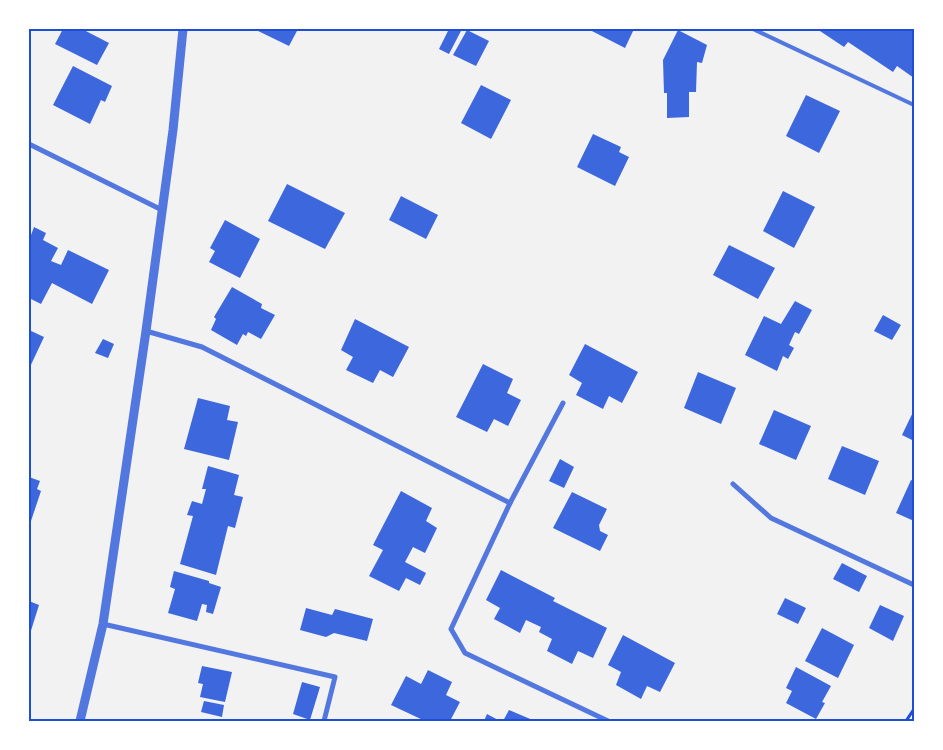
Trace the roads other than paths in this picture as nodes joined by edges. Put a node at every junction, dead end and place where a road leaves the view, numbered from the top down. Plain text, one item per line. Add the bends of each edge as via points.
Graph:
1 (183, 29) edge
2 (753, 29) edge
3 (914, 105) edge
4 (29, 144) edge
5 (162, 210) junction
6 (146, 331) junction
7 (563, 403) dead end
8 (733, 484) dead end
9 (510, 503) junction
10 (914, 585) edge
11 (103, 624) junction
12 (80, 721) edge
13 (324, 721) edge
14 (608, 721) edge

1 - 5 street via 174,130
2 - 3 lane
4 - 5 street
5 - 6 street
6 - 9 street via 202,347
6 - 11 street
7 - 9 street
8 - 10 street via 771,518
9 - 14 street via 451,628 465,653
11 - 12 street
11 - 13 street via 335,676

